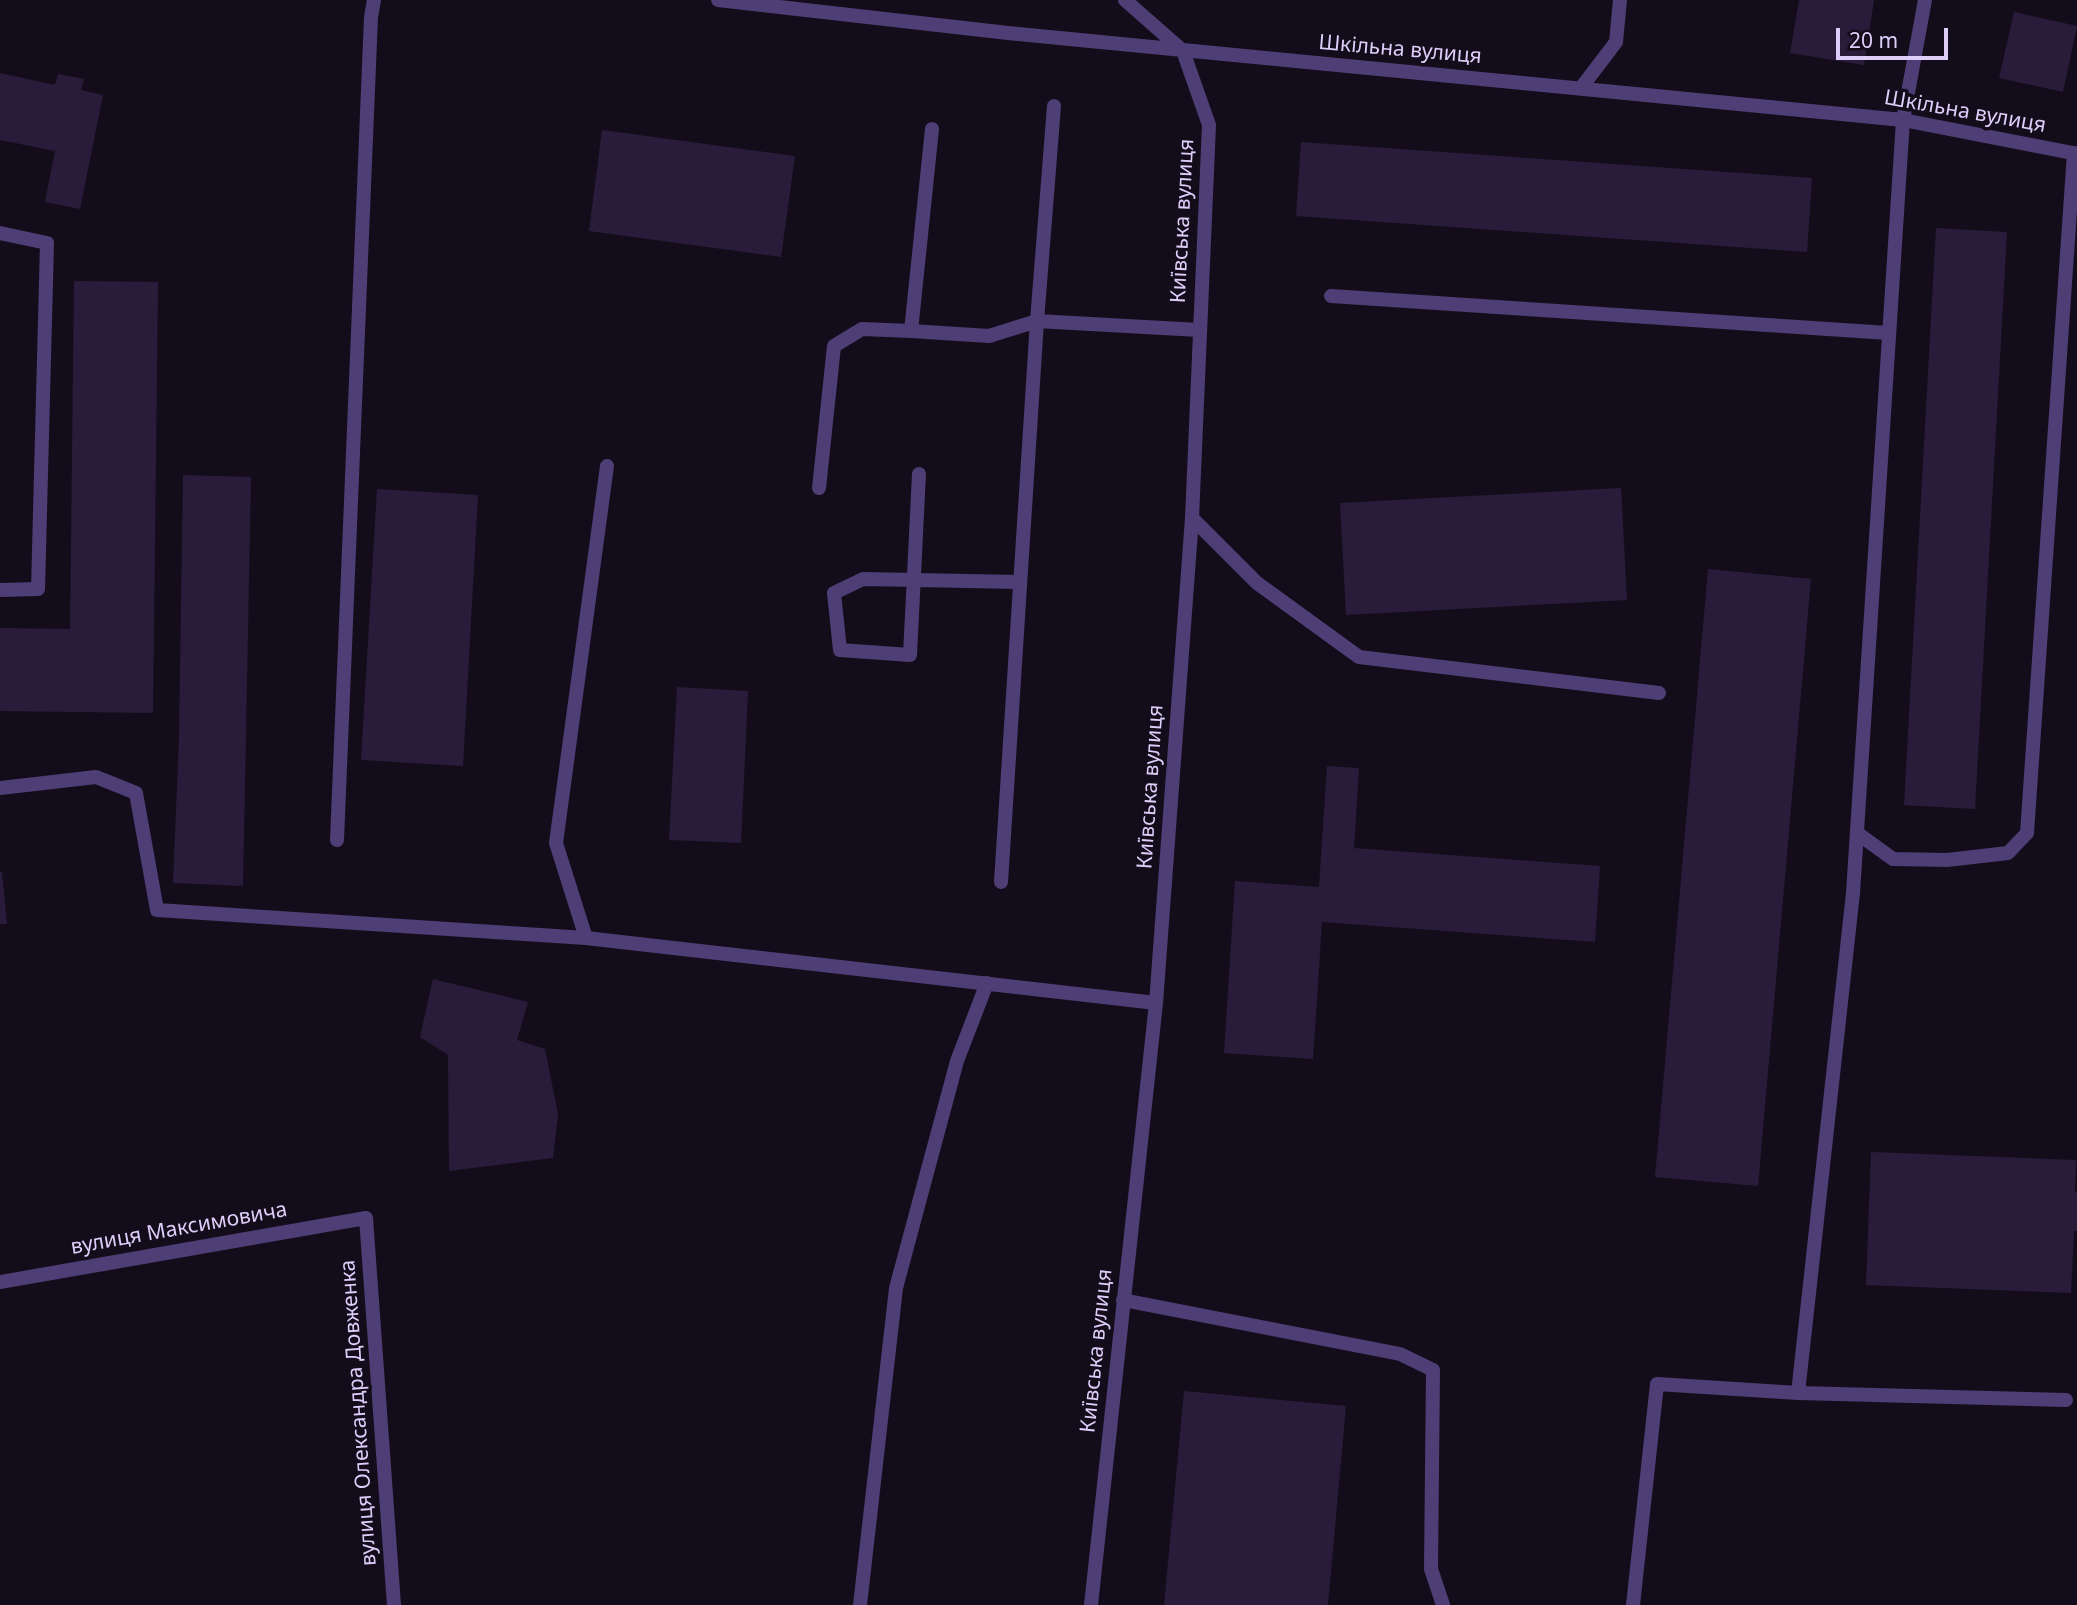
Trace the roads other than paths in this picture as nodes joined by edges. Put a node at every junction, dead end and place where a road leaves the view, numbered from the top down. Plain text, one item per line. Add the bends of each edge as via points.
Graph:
1 (374, 0) edge
2 (718, 0) edge
3 (1125, 0) edge
4 (1620, 0) edge
5 (1926, 0) edge
6 (1183, 51) junction
7 (1581, 88) junction
8 (1054, 106) dead end
9 (1903, 120) junction
10 (932, 129) dead end
11 (2075, 153) edge
12 (0, 233) edge
13 (1331, 296) dead end
14 (1037, 321) junction
15 (1199, 330) junction
16 (912, 331) junction
17 (1888, 333) junction
18 (607, 466) dead end
19 (919, 474) dead end
20 (819, 488) dead end
21 (1192, 518) junction
22 (914, 579) junction
23 (1020, 582) junction
24 (0, 590) edge
25 (1658, 693) dead end
26 (0, 788) edge
27 (1857, 833) junction
28 (337, 839) dead end
29 (1001, 882) dead end
30 (586, 938) junction
31 (987, 984) junction
32 (1156, 1003) junction
33 (366, 1218) joint
34 (0, 1282) edge
35 (1123, 1300) junction
36 (1798, 1392) junction
37 (2066, 1400) dead end
38 (394, 1605) edge
39 (860, 1605) edge
40 (1091, 1605) edge
41 (1443, 1605) edge
42 (1633, 1605) edge

1 - 28 street
2 - 6 street, Шкільна вулиця
3 - 6 street, Київська вулиця
4 - 7 street via 1616,42
5 - 9 street
6 - 7 street, Шкільна вулиця
6 - 15 street, Київська вулиця via 1209,125
7 - 9 street, Шкільна вулиця
8 - 14 street
9 - 11 street, Шкільна вулиця
9 - 17 street
10 - 16 street
11 - 27 street via 2026,833 2008,853 1947,860 1893,859
12 - 24 street via 47,243 38,589
13 - 17 street
14 - 15 street
14 - 16 street via 989,336
14 - 23 street
15 - 21 street, Київська вулиця
16 - 20 street via 862,329 834,346
17 - 27 street
18 - 30 street via 556,843
19 - 22 street
21 - 25 street via 1257,583 1359,657
21 - 32 street, Київська вулиця
22 - 22 street via 863,579 834,593 840,650 910,655
22 - 23 street
23 - 29 street
26 - 30 street via 96,777 136,793 157,910
27 - 36 street
30 - 31 street
31 - 32 street
31 - 39 street via 957,1061 896,1288
32 - 35 street, Київська вулиця
33 - 34 street, вулиця Максимовича
33 - 38 street, вулиця Олександра Довженка
35 - 40 street, Київська вулиця
35 - 41 street via 1400,1354 1433,1370 1431,1569
36 - 37 street
36 - 42 street via 1657,1384

